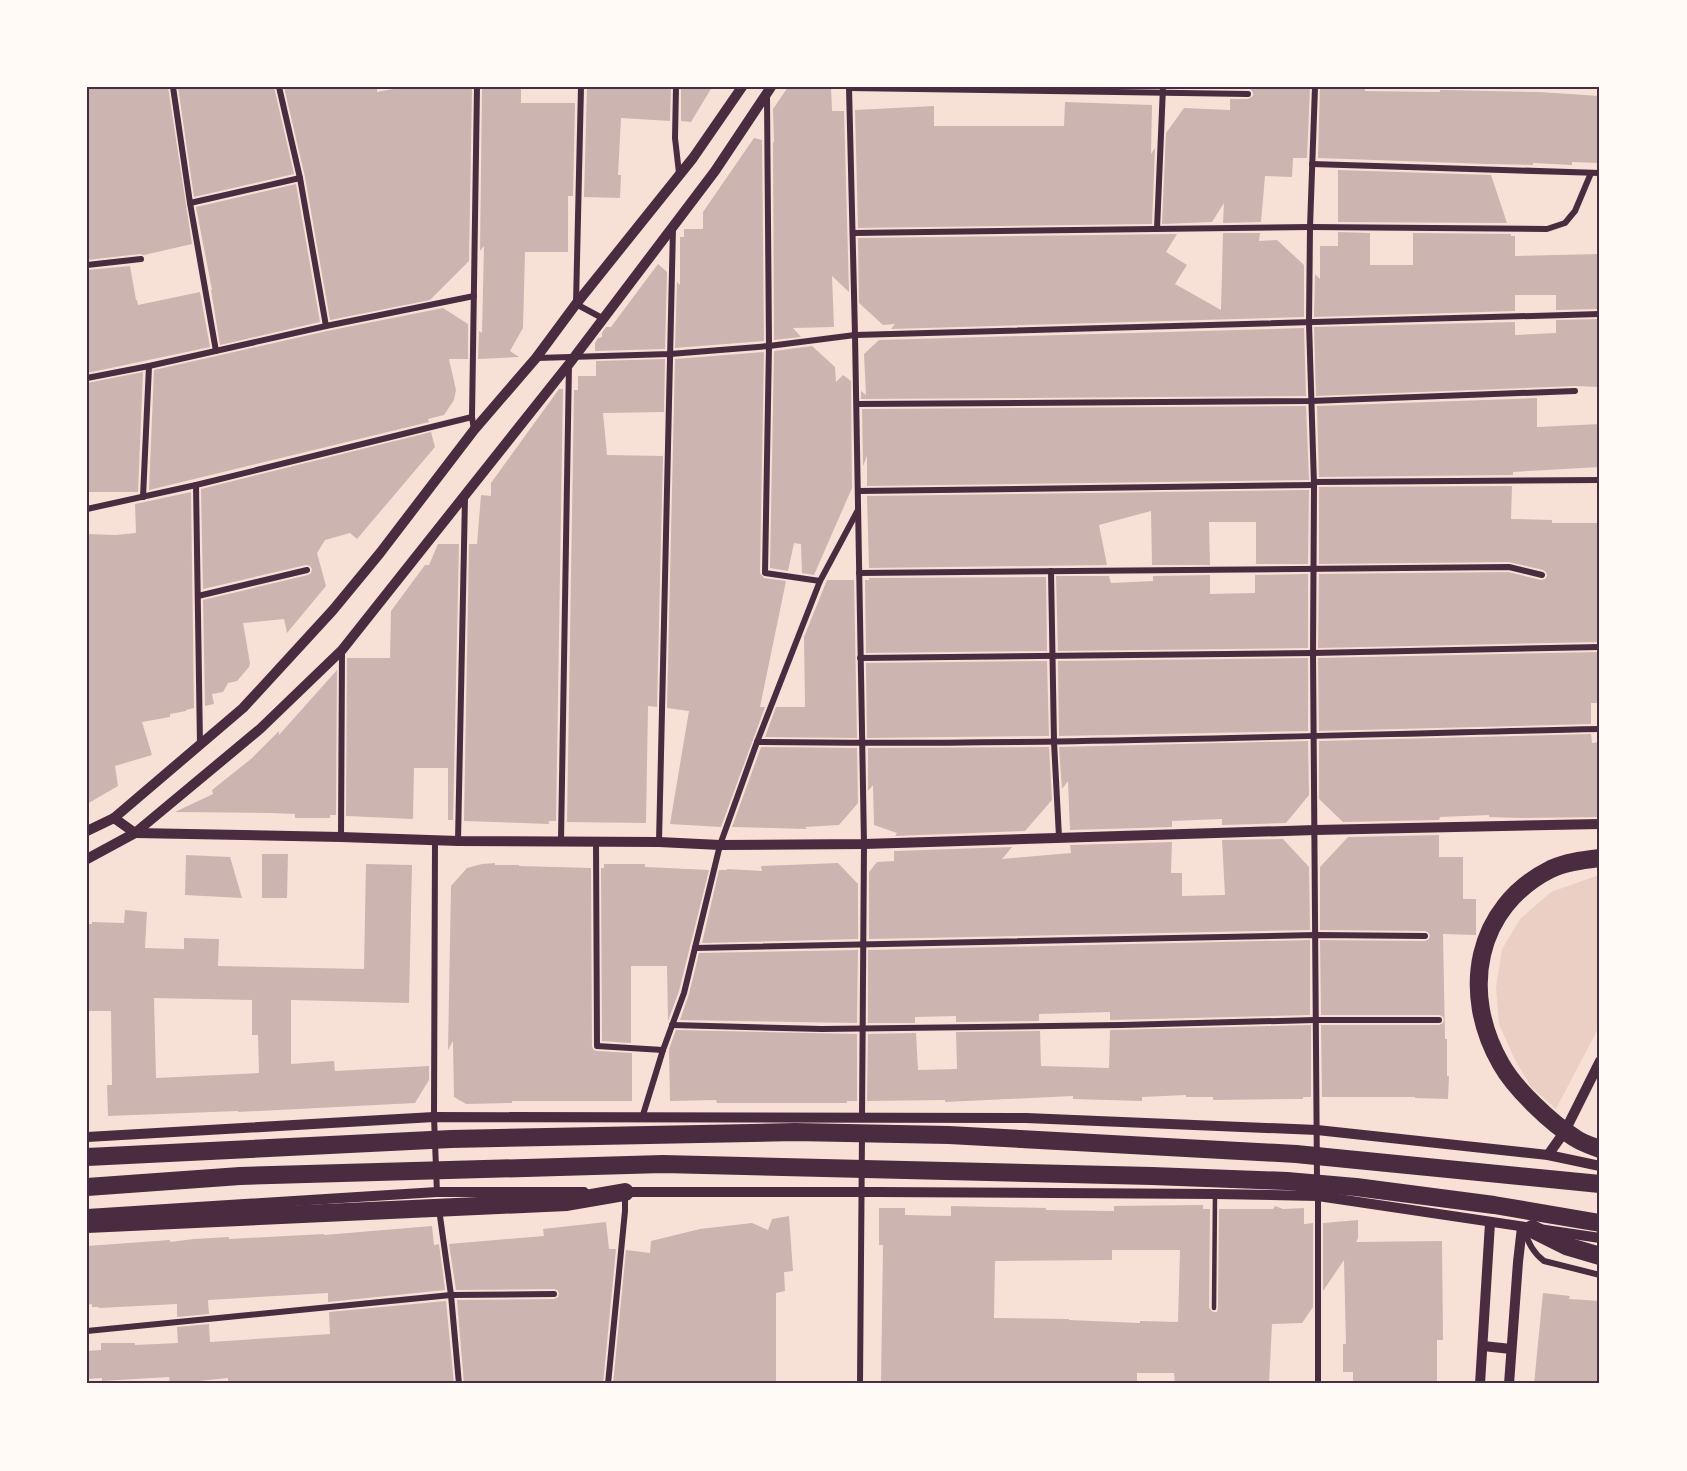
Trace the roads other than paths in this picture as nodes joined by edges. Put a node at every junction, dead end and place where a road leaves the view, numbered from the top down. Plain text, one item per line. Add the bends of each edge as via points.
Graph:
1 (173, 87) edge
2 (279, 87) edge
3 (477, 87) edge
4 (581, 87) edge
5 (676, 87) edge
6 (742, 87) edge
7 (849, 87) edge
8 (1315, 87) edge
9 (769, 90) edge
10 (1163, 90) edge
11 (1248, 94) dead end
12 (1312, 164) junction
13 (1591, 173) junction
14 (1600, 173) edge
15 (680, 176) junction
16 (300, 178) junction
17 (190, 203) junction
18 (673, 225) junction
19 (1310, 227) junction
20 (1157, 229) junction
21 (853, 233) junction
22 (141, 259) dead end
23 (87, 266) edge
24 (474, 296) junction
25 (576, 304) junction
26 (1600, 314) edge
27 (604, 319) junction
28 (1309, 323) junction
29 (326, 326) junction
30 (855, 335) junction
31 (769, 346) junction
32 (216, 351) junction
33 (670, 354) junction
34 (536, 358) junction
35 (572, 360) junction
36 (149, 366) junction
37 (87, 378) edge
38 (1575, 391) dead end
39 (1311, 400) junction
40 (856, 404) junction
41 (472, 417) junction
42 (474, 430) junction
43 (1600, 480) edge
44 (1314, 483) junction
45 (196, 485) junction
46 (858, 491) junction
47 (465, 497) junction
48 (143, 498) junction
49 (87, 509) edge
50 (858, 509) junction
51 (1314, 568) junction
52 (307, 570) dead end
53 (1051, 571) junction
54 (859, 573) junction
55 (1542, 575) dead end
56 (820, 582) junction
57 (198, 596) junction
58 (1600, 647) edge
59 (342, 650) junction
60 (1313, 653) junction
61 (1053, 656) junction
62 (860, 658) junction
63 (1600, 729) edge
64 (1314, 736) junction
65 (757, 742) junction
66 (1054, 742) junction
67 (862, 744) junction
68 (200, 746) junction
69 (114, 818) junction
70 (1600, 824) edge
71 (1315, 830) junction
72 (87, 831) edge
73 (135, 833) junction
74 (341, 837) junction
75 (1059, 837) junction
76 (435, 840) junction
77 (458, 840) junction
78 (561, 840) junction
79 (596, 842) junction
80 (659, 842) junction
81 (864, 844) junction
82 (720, 845) junction
83 (1600, 858) edge
84 (87, 860) edge
85 (1316, 935) junction
86 (1425, 936) dead end
87 (863, 945) junction
88 (695, 948) junction
89 (1315, 1020) junction
90 (1439, 1020) dead end
91 (672, 1025) junction
92 (863, 1027) junction
93 (663, 1050) junction
94 (1600, 1061) edge
95 (434, 1117) junction
96 (862, 1117) junction
97 (642, 1118) junction
98 (1317, 1131) junction
99 (87, 1137) edge
100 (1600, 1149) edge
101 (1548, 1155) junction
102 (87, 1157) edge
103 (1600, 1166) edge
104 (1600, 1184) edge
105 (87, 1187) edge
106 (437, 1192) junction
107 (625, 1192) junction
108 (861, 1192) junction
109 (1215, 1194) junction
110 (1318, 1196) junction
111 (87, 1214) edge
112 (1491, 1223) junction
113 (1600, 1223) edge
114 (87, 1224) edge
115 (1527, 1228) junction
116 (1600, 1238) edge
117 (1600, 1256) edge
118 (1600, 1275) edge
119 (554, 1294) dead end
120 (451, 1295) junction
121 (1214, 1308) dead end
122 (87, 1331) edge
123 (1483, 1346) junction
124 (1511, 1349) junction
125 (459, 1384) edge
126 (608, 1384) edge
127 (860, 1384) edge
128 (1318, 1384) edge
129 (1480, 1384) edge
130 (1509, 1384) edge

1 - 17 street
2 - 16 street
3 - 24 street
4 - 25 street
5 - 15 street via 675,138
6 - 15 street
7 - 10 street
7 - 21 street
8 - 12 street
9 - 18 street
9 - 31 street
10 - 11 street
10 - 20 street
12 - 13 street
12 - 19 street
13 - 14 street
13 - 19 street via 1575,211 1564,223 1547,229
15 - 25 street
16 - 17 street
16 - 29 street
17 - 32 street
18 - 27 street
18 - 33 street
19 - 20 street
19 - 28 street
20 - 21 street
21 - 30 street
22 - 23 street
24 - 29 street
24 - 41 street
25 - 27 street
25 - 34 street
26 - 28 street
27 - 35 street
28 - 30 street
28 - 39 street
29 - 32 street
30 - 31 street
30 - 40 street
31 - 33 street
31 - 56 street via 765,573
32 - 36 street
33 - 35 street
33 - 80 street
34 - 35 street
34 - 42 street
35 - 47 street
35 - 78 street
36 - 37 street
36 - 48 street
38 - 39 street
39 - 40 street
39 - 44 street
40 - 46 street
41 - 42 street
41 - 45 street
42 - 68 street via 333,609 243,708
43 - 44 street
44 - 46 street
44 - 51 street
45 - 48 street
45 - 57 street
46 - 50 street
47 - 59 street
47 - 77 street
48 - 49 street
50 - 54 street
50 - 56 street
51 - 53 street
51 - 55 street via 1509,567
51 - 60 street
52 - 57 street
53 - 54 street
53 - 61 street
54 - 62 street
56 - 65 street
57 - 68 street
58 - 60 street
59 - 73 street via 260,729
59 - 74 street
60 - 61 street
60 - 64 street
61 - 62 street
61 - 66 street
62 - 67 street
63 - 64 street
64 - 66 street
64 - 71 street
65 - 67 street
65 - 82 street
66 - 67 street
66 - 75 street
67 - 81 street
68 - 69 street
69 - 72 street
69 - 73 street
70 - 71 street
71 - 75 street
71 - 85 street
73 - 74 street
73 - 84 street
74 - 76 street
75 - 81 street
76 - 77 street
76 - 95 street
77 - 78 street
78 - 79 street
79 - 80 street
79 - 93 street via 597,1046
80 - 82 street
81 - 82 street
81 - 87 street
82 - 88 street
83 - 100 highway via 1552,868 1506,903 1485,940 1479,981 1485,1028 1512,1081 1576,1139
85 - 86 street
85 - 87 street
85 - 89 street
87 - 88 street
87 - 92 street
88 - 91 street
89 - 90 street
89 - 92 street via 1122,1026
89 - 98 street
91 - 92 street
91 - 93 street
92 - 96 street
93 - 97 street
94 - 101 street via 1565,1131
95 - 97 street
95 - 99 street
95 - 106 street
96 - 97 street
96 - 98 street via 1026,1119
96 - 108 street
98 - 101 street
98 - 110 street
101 - 103 street
102 - 104 highway via 463,1139 795,1132 949,1135 1296,1155
105 - 113 highway via 240,1176 663,1164 1287,1182 1494,1205
106 - 107 street
106 - 111 street
106 - 120 street
107 - 108 street
107 - 114 highway via 567,1202
107 - 126 street
108 - 109 street
108 - 127 street
109 - 110 street
109 - 121 lane
110 - 112 street
110 - 128 street
112 - 115 street
112 - 123 street
115 - 116 street
115 - 117 highway
115 - 118 street via 1531,1249 1544,1261
115 - 124 street
119 - 120 street
120 - 122 street
120 - 125 street
123 - 124 street
123 - 129 street
124 - 130 street

